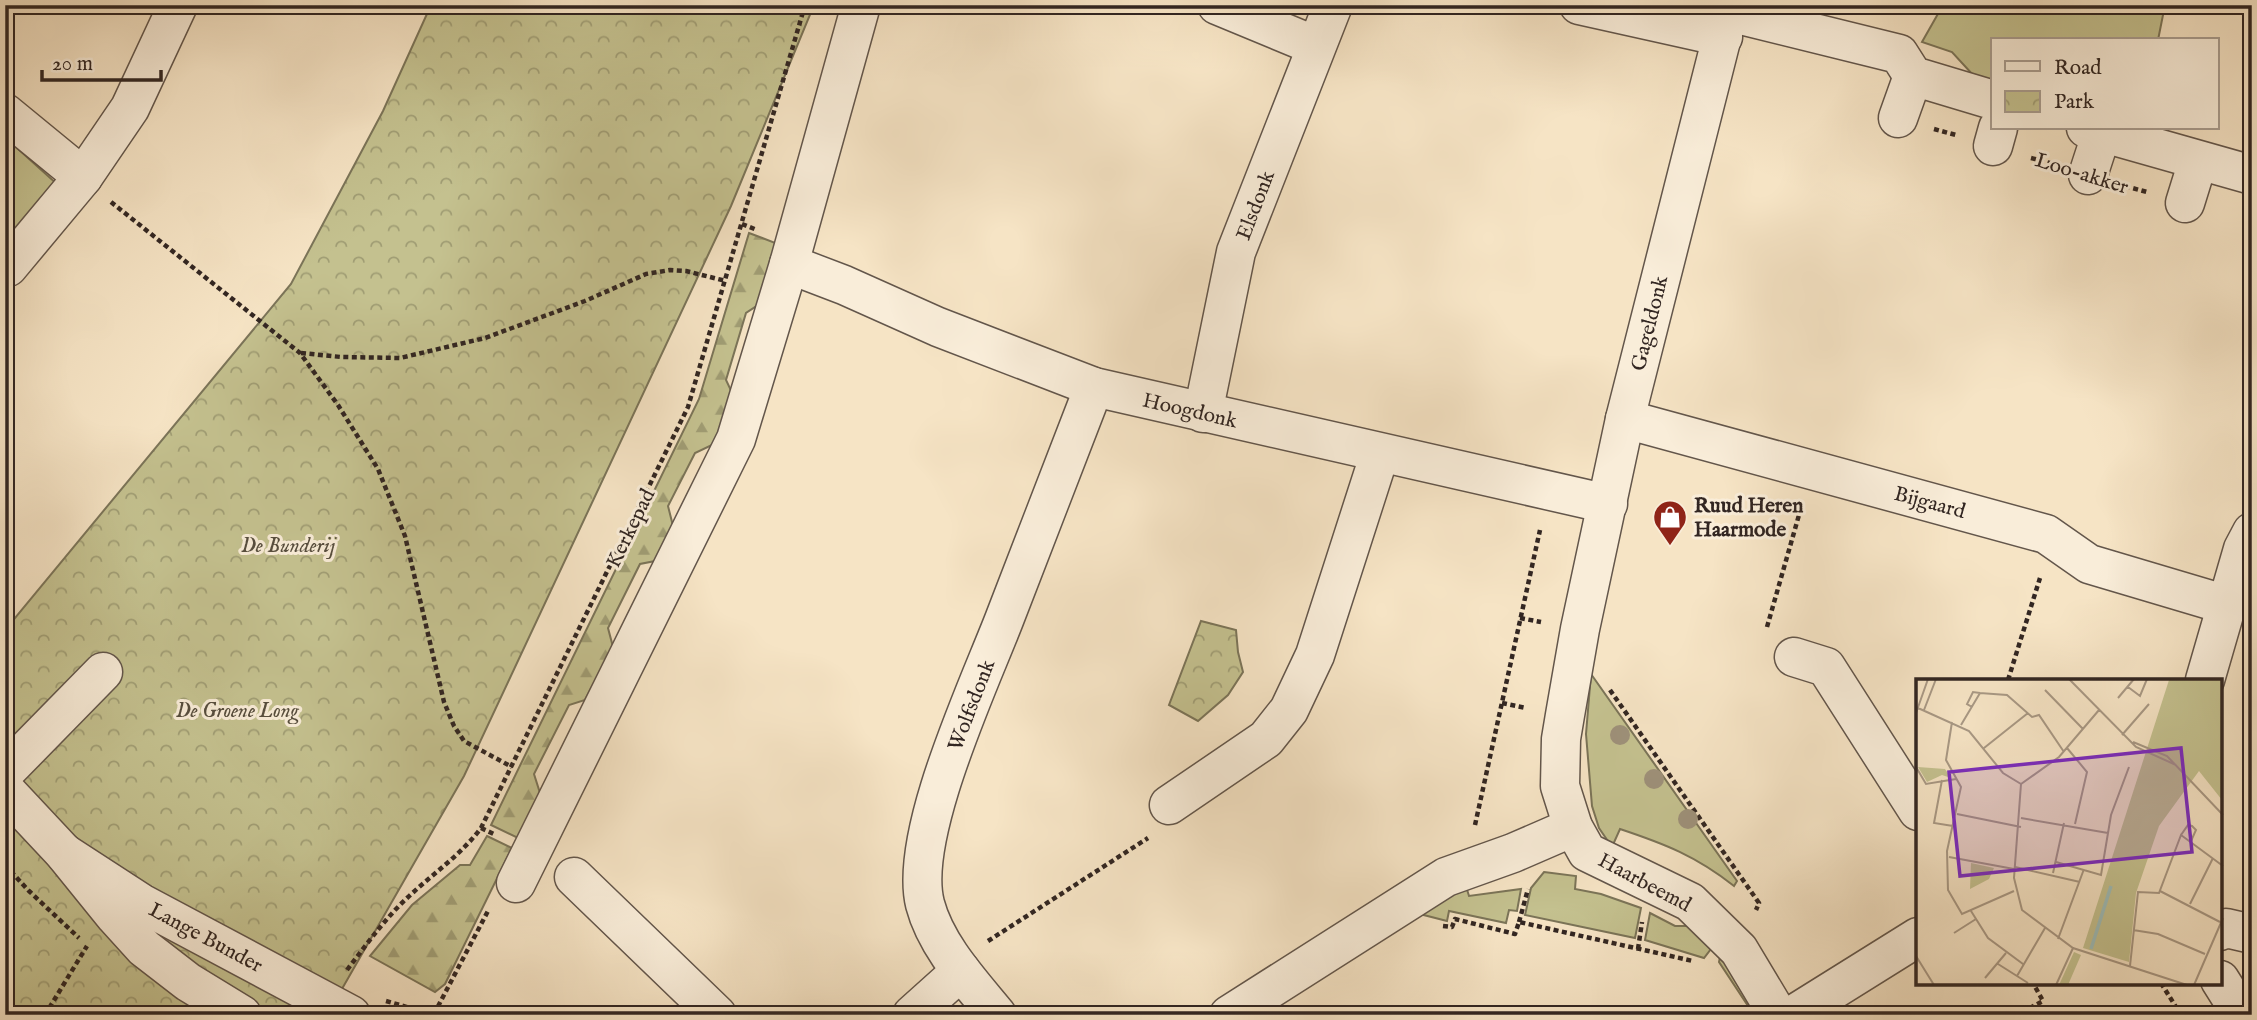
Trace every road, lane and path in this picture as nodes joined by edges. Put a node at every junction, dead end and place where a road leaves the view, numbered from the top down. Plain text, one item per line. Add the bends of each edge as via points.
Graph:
1 (178, 5) edge
2 (805, 5) edge
3 (861, 5) edge
4 (1217, 5) edge
5 (1333, 5) edge
6 (1579, 5) edge
7 (1727, 18) edge
8 (1316, 46) junction
9 (1913, 76) junction
10 (1991, 99) edge
11 (5, 113) edge
12 (1898, 118) joint
13 (2094, 130) edge
14 (1996, 137) edge
15 (2198, 161) junction
16 (2088, 175) junction
17 (2252, 175) edge
18 (83, 177) junction
19 (2185, 204) joint
20 (789, 264) junction
21 (5, 266) edge
22 (726, 281) junction
23 (300, 353) junction
24 (1094, 387) junction
25 (1203, 413) junction
26 (1625, 419) junction
27 (1380, 453) junction
28 (1811, 470) junction
29 (1548, 491) junction
30 (1608, 504) junction
31 (2252, 532) edge
32 (2052, 538) junction
33 (2227, 605) junction
34 (1578, 643) junction
35 (1794, 657) joint
36 (103, 672) dead end
37 (2009, 679) edge
38 (2206, 679) edge
39 (512, 767) junction
40 (5, 772) edge
41 (5, 790) edge
42 (1169, 805) joint
43 (1916, 809) edge
44 (1573, 827) junction
45 (64, 853) junction
46 (1465, 871) junction
47 (574, 877) dead end
48 (516, 883) joint
49 (1399, 906) junction
50 (2222, 930) edge
51 (2252, 934) edge
52 (1916, 938) edge
53 (87, 946) dead end
54 (1739, 950) junction
55 (1700, 963) dead end
56 (958, 967) junction
57 (343, 976) dead end
58 (2222, 983) edge
59 (2034, 985) edge
60 (2162, 985) edge
61 (434, 1014) edge
62 (45, 1015) edge
63 (242, 1015) edge
64 (352, 1015) edge
65 (717, 1015) edge
66 (912, 1015) edge
67 (997, 1015) edge
68 (1229, 1015) edge
69 (1778, 1015) edge
70 (1793, 1015) edge
71 (2031, 1015) edge
72 (2181, 1015) edge
73 (2242, 1015) edge

1 - 18 street via 130,108
2 - 22 path, Kerkepad
3 - 20 street
4 - 8 street
5 - 8 street, Elsdonk
6 - 7 street
7 - 9 street via 1899,54
7 - 26 street, Gageldonk
8 - 25 street, Elsdonk via 1236,252
9 - 10 street
9 - 12 street
11 - 18 street
12 - 14 path, Loo-akker
13 - 15 street
13 - 16 street
14 - 16 path, Loo-akker
15 - 17 street
15 - 19 street
16 - 19 path, Loo-akker
18 - 21 street
18 - 23 path
20 - 24 street, Hoogdonk
20 - 48 street via 736,439
22 - 23 path via 686,271 646,274 485,338 400,358
22 - 39 path, Kerkepad via 688,407
23 - 39 path via 378,469 405,536 444,702 454,726 464,741
24 - 25 street, Hoogdonk
24 - 56 street, Wolfsdonk via 953,750 927,831 925,903
25 - 27 street, Hoogdonk
26 - 28 street, Bijgaard
26 - 30 street, Gageldonk
27 - 29 street, Hoogdonk
27 - 42 street via 1315,655 1289,710 1266,739
28 - 32 street, Bijgaard
28 - 35 path via 1765,632
29 - 30 street, Hoogdonk
29 - 46 path
30 - 34 street, Gageldonk
31 - 33 street
32 - 33 street, Bijgaard via 2090,564
32 - 37 path
33 - 38 street
34 - 44 street, Gageldonk via 1560,786
34 - 54 path via 1759,904
35 - 43 street via 1826,667
36 - 40 street
39 - 57 path, Kerkepad via 468,845 406,899
41 - 45 street, Lange Bunder
42 - 56 path via 1171,823
44 - 46 street
44 - 54 street, Haarbeemd via 1587,852 1690,902
45 - 63 street, Lange Bunder via 144,948 177,975
45 - 64 street, Lange Bunder via 141,903
46 - 49 street via 1446,877
47 - 65 street
48 - 61 path via 505,877
49 - 55 path via 1410,920 1452,927 1455,919 1515,934 1519,922
49 - 68 street
50 - 51 street
52 - 70 street
53 - 62 path
54 - 69 street, Haarbeemd
56 - 66 street
56 - 67 street, Wolfsdonk
58 - 73 street
59 - 71 path via 2043,1000 2028,1009
60 - 72 path

